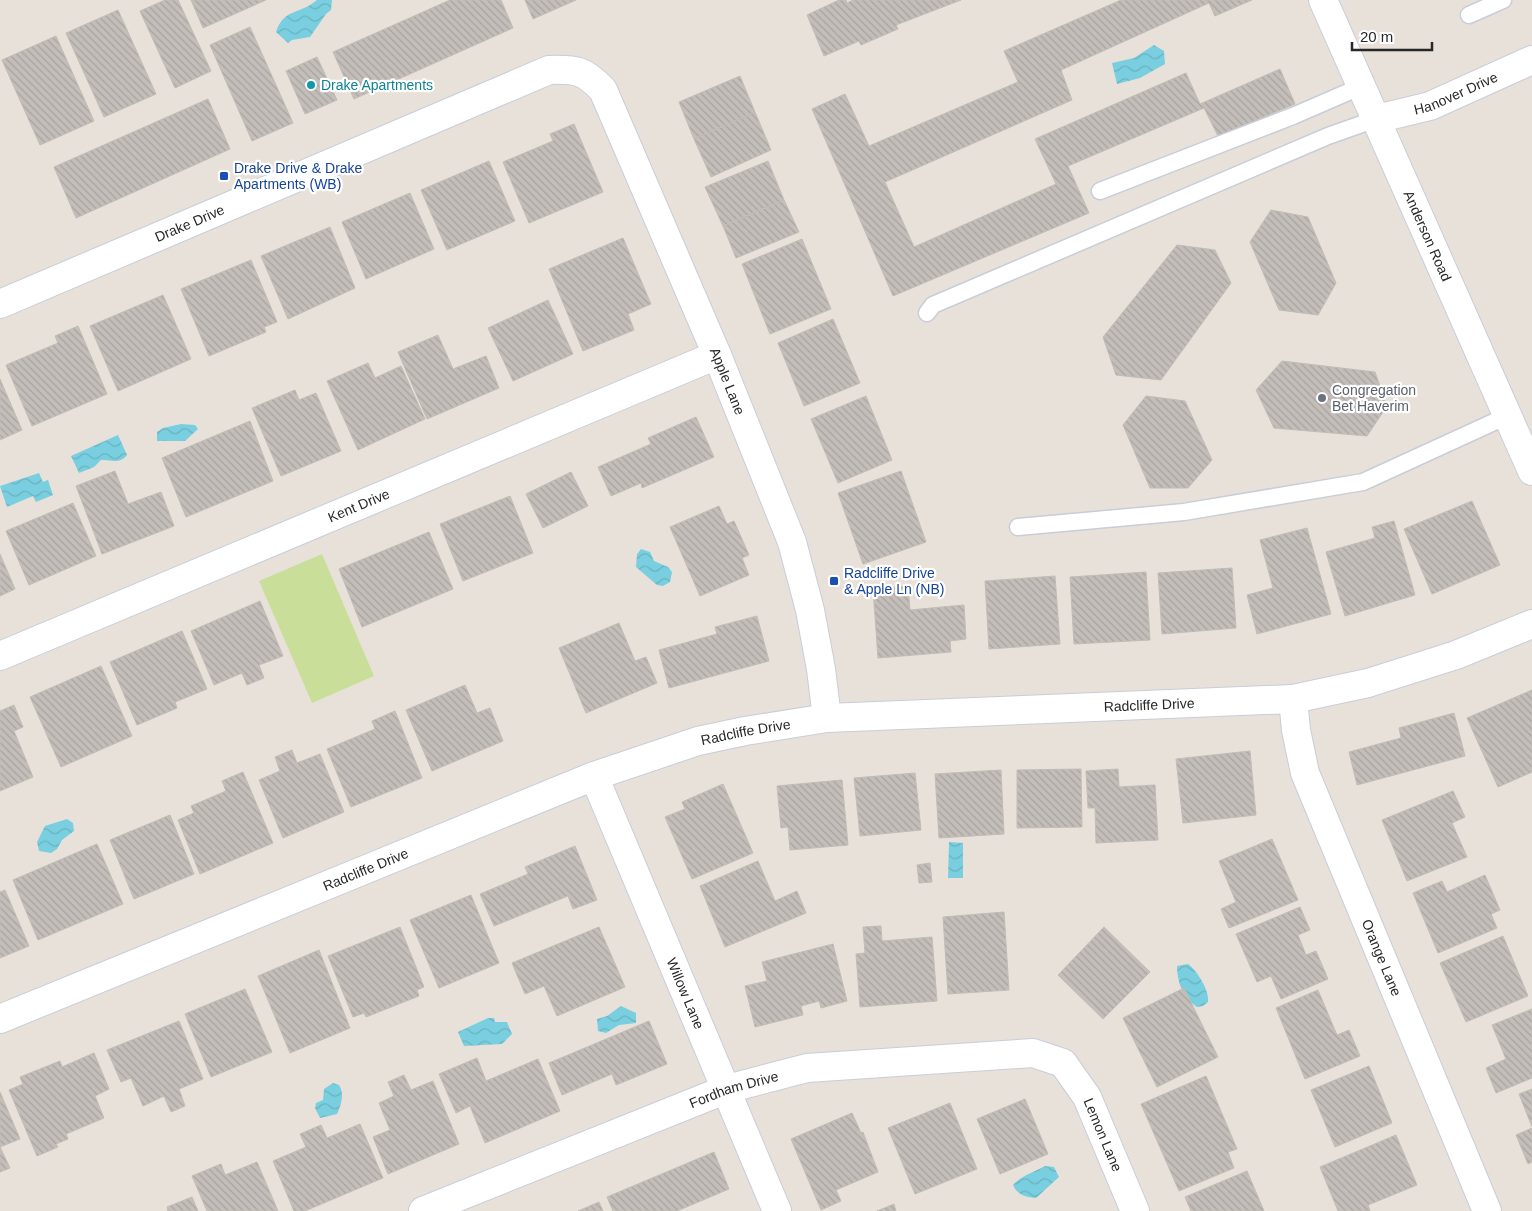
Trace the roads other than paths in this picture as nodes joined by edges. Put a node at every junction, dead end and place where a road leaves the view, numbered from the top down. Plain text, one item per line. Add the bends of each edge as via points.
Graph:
1 (1323, 0) edge
2 (1503, 0) edge
3 (1469, 15) dead end
4 (1532, 60) edge
5 (574, 69) joint
6 (1362, 86) junction
7 (1376, 119) junction
8 (1100, 191) dead end
9 (0, 304) edge
10 (926, 312) dead end
11 (717, 355) junction
12 (1507, 416) junction
13 (1532, 471) edge
14 (1018, 527) dead end
15 (1532, 624) edge
16 (0, 656) edge
17 (1293, 699) junction
18 (826, 718) junction
19 (594, 776) junction
20 (0, 1019) edge
21 (1063, 1062) joint
22 (726, 1089) junction
23 (423, 1211) edge
24 (777, 1211) edge
25 (1135, 1211) edge
26 (1487, 1211) edge

1 - 6 street, Anderson Road
2 - 3 lane
4 - 7 street, Hanover Drive via 1430,106
5 - 9 street, Drake Drive via 549,70
5 - 11 street, Apple Lane via 592,78 603,90
6 - 7 street, Anderson Road
6 - 8 lane
7 - 10 lane via 1328,136 933,305
7 - 12 street, Anderson Road
11 - 16 street, Kent Drive
11 - 18 street, Apple Lane via 792,542 810,610
12 - 13 street, Anderson Road
12 - 14 lane via 1363,482 1184,512
15 - 17 street, Radcliffe Drive via 1456,655 1377,680
17 - 18 street, Radcliffe Drive
17 - 26 street, Orange Lane via 1305,774
18 - 19 street, Radcliffe Drive via 698,741
19 - 20 street, Radcliffe Drive
19 - 22 street, Willow Lane
21 - 22 street, Fordham Drive via 1033,1053 807,1068
21 - 25 street, Lemon Lane via 1087,1097
22 - 23 street, Fordham Drive
22 - 24 street, Willow Lane

